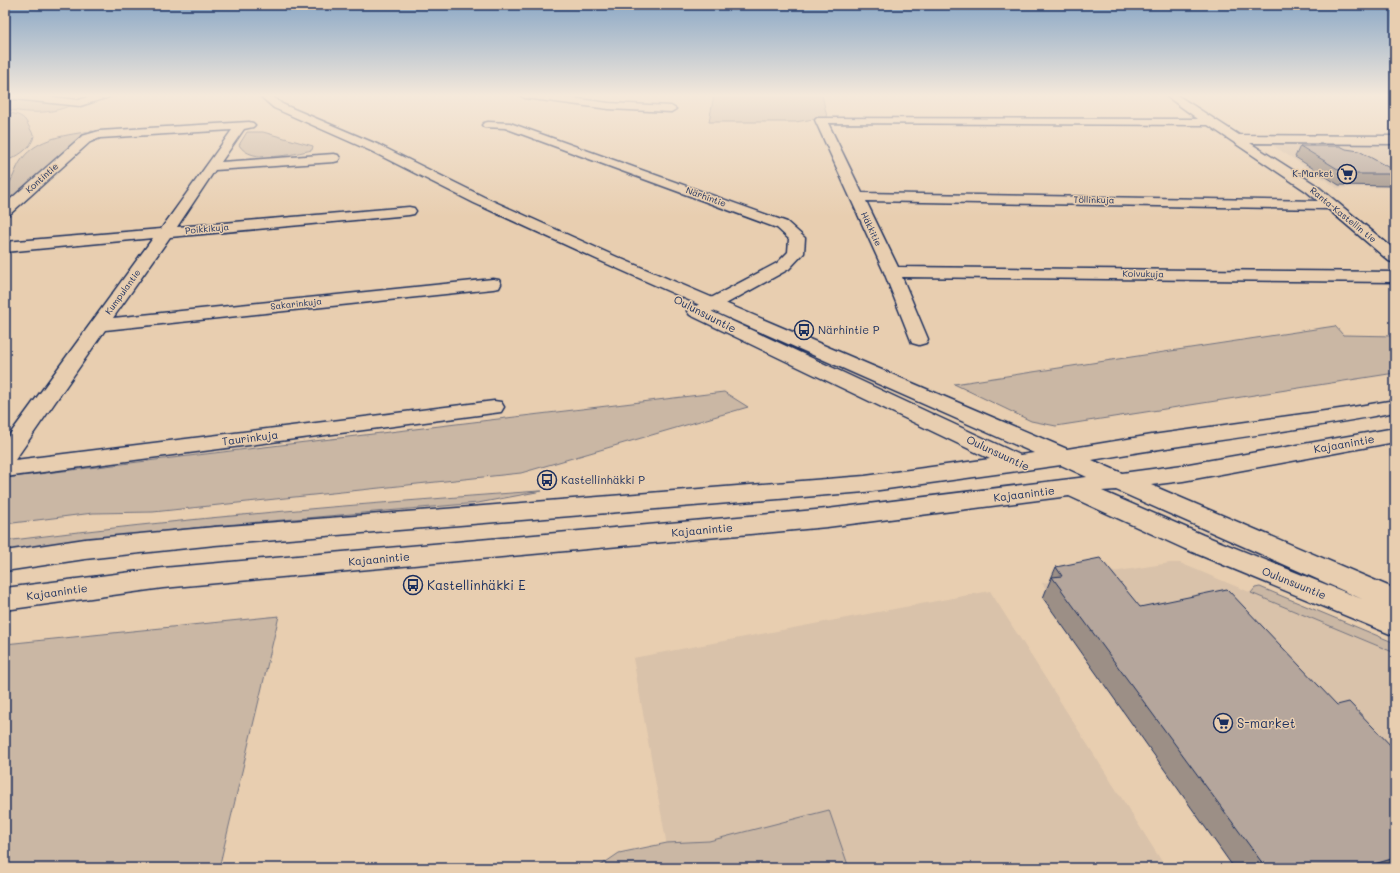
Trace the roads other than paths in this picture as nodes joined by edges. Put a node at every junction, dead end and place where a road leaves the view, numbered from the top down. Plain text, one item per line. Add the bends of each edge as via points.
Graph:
1 (97, 136) edge
2 (237, 136) edge
3 (347, 136) edge
4 (536, 136) edge
5 (828, 136) edge
6 (1233, 136) edge
7 (1238, 139) junction
8 (1395, 140) edge
9 (334, 158) dead end
10 (210, 167) junction
11 (856, 197) junction
12 (1332, 205) junction
13 (5, 211) edge
14 (409, 211) dead end
15 (165, 233) junction
16 (5, 247) edge
17 (1395, 258) edge
18 (892, 272) junction
19 (1395, 277) edge
20 (493, 284) dead end
21 (706, 308) junction
22 (100, 325) junction
23 (918, 339) dead end
24 (1395, 406) edge
25 (494, 407) dead end
26 (1395, 435) edge
27 (5, 457) edge
28 (1064, 457) junction
29 (1018, 463) junction
30 (5, 469) edge
31 (1122, 481) junction
32 (1073, 488) junction
33 (5, 561) edge
34 (5, 599) edge
35 (1395, 601) edge
36 (1395, 624) edge

1 - 13 street, Kontintie via 86,139
2 - 10 street, Kumpulantie
3 - 21 street, Oulunsuuntie via 611,260
4 - 21 street, Närhintie via 782,225 797,238 796,253 783,266
5 - 11 street, Häkkitie
6 - 7 street, Ranta-Kastellin tie
7 - 8 street
7 - 12 street, Ranta-Kastellin tie
9 - 10 street
10 - 15 street, Kumpulantie
11 - 12 street, Töllinkuja
11 - 18 street, Häkkitie
12 - 17 street, Ranta-Kastellin tie
14 - 15 street, Poikkikuja
15 - 16 street, Poikkikuja
15 - 22 street, Kumpulantie
18 - 19 street, Koivukuja
18 - 23 street, Häkkitie
20 - 22 street, Sakarinkuja
21 - 28 street, Oulunsuuntie
21 - 29 street, Oulunsuuntie
22 - 27 street, Kumpulantie
24 - 28 street
25 - 30 street, Taurinkuja
26 - 31 street, Kajaanintie via 1183,473
28 - 29 street
28 - 31 street, Oulunsuuntie
29 - 32 street, Oulunsuuntie
29 - 33 street via 865,484 216,536 85,549
31 - 32 street, Kajaanintie
31 - 35 street, Oulunsuuntie
32 - 34 street, Kajaanintie via 827,518 163,578
32 - 36 street, Oulunsuuntie via 1194,542

